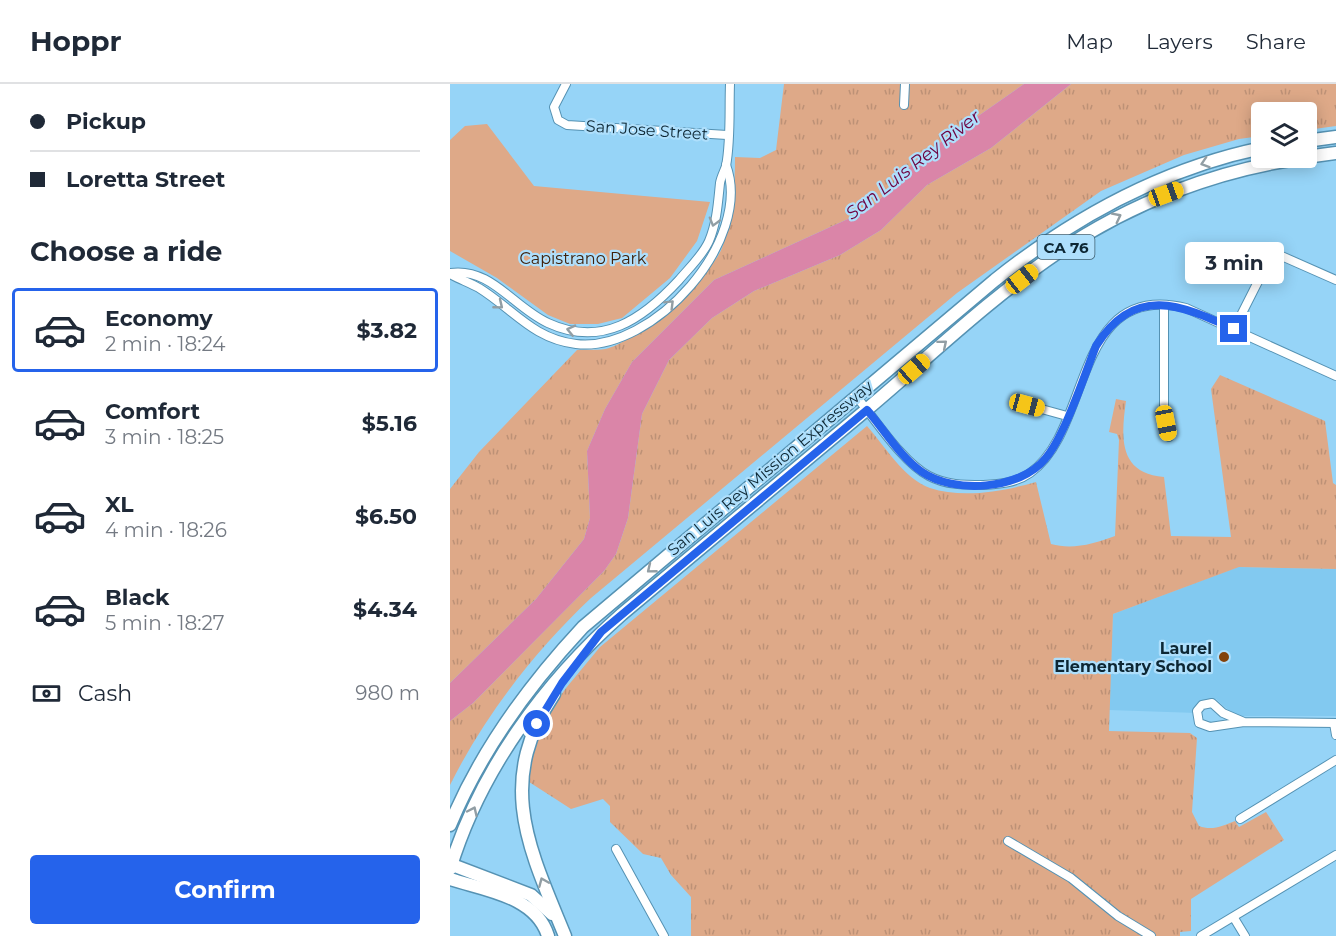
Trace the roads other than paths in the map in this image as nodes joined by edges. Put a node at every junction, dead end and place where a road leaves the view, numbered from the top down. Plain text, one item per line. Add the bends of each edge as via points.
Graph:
1 (566, 84) edge
2 (730, 84) edge
3 (905, 84) edge
4 (904, 105) dead end
5 (727, 135) junction
6 (1336, 137) edge
7 (1317, 140) edge
8 (1251, 151) edge
9 (1336, 153) edge
10 (1317, 155) edge
11 (726, 165) junction
12 (1254, 168) edge
13 (450, 273) edge
14 (1336, 280) edge
15 (1164, 304) junction
16 (1234, 329) junction
17 (1336, 376) edge
18 (856, 396) junction
19 (1027, 405) dead end
20 (867, 410) junction
21 (1067, 416) junction
22 (1169, 437) dead end
23 (601, 632) junction
24 (1244, 722) junction
25 (1335, 723) edge
26 (1336, 735) edge
27 (1336, 760) edge
28 (1240, 819) dead end
29 (450, 825) edge
30 (1008, 841) dead end
31 (616, 849) dead end
32 (1336, 855) edge
33 (450, 866) edge
34 (450, 879) edge
35 (1234, 918) junction
36 (548, 936) edge
37 (565, 936) edge
38 (664, 936) edge
39 (1151, 936) edge
40 (1201, 936) edge
41 (1245, 936) edge

1 - 5 street, San Jose Street via 554,107 558,120 567,124
2 - 5 street
3 - 4 street
5 - 11 street
6 - 7 highway
8 -> 18 highway, San Luis Rey Mission Expressway / CA 76 via 1174,174 1073,223 1030,252
9 - 10 highway, San Luis Rey Mission Expressway / CA 76
11 -> 13 street via 709,241 666,294 642,315 619,326 604,331 568,330 534,315 477,274
13 -> 11 street via 479,288 541,335 579,345 620,340 645,328 669,306 716,251 728,217 731,178
20 -> 12 highway, San Luis Rey Mission Expressway / CA 76 via 1011,288 1087,234 1195,183
14 - 16 street via 1272,254
15 - 16 street via 1186,308
15 - 21 street via 1134,310 1103,335
15 - 22 street via 1164,408
16 - 17 street
18 - 20 street
18 -> 29 highway, San Luis Rey Mission Expressway / CA 76 via 583,627 514,708 476,769
19 - 21 street
20 - 21 street via 920,471 940,480 965,484 1012,482 1031,473 1051,451
20 - 23 highway, San Luis Rey Mission Expressway / CA 76
33 -> 23 highway, CA 76 via 508,746 561,675
37 -> 23 highway via 526,836 521,800 524,768 542,715
24 - 24 street via 1212,703 1197,711 1199,723 1205,726
24 - 25 street
25 - 26 street
27 - 28 street
30 - 39 street via 1071,878 1118,916
31 - 38 street
32 - 35 street
33 - 37 highway via 531,895 545,906
34 - 36 highway via 520,902 532,911
35 - 40 street
35 - 41 street

